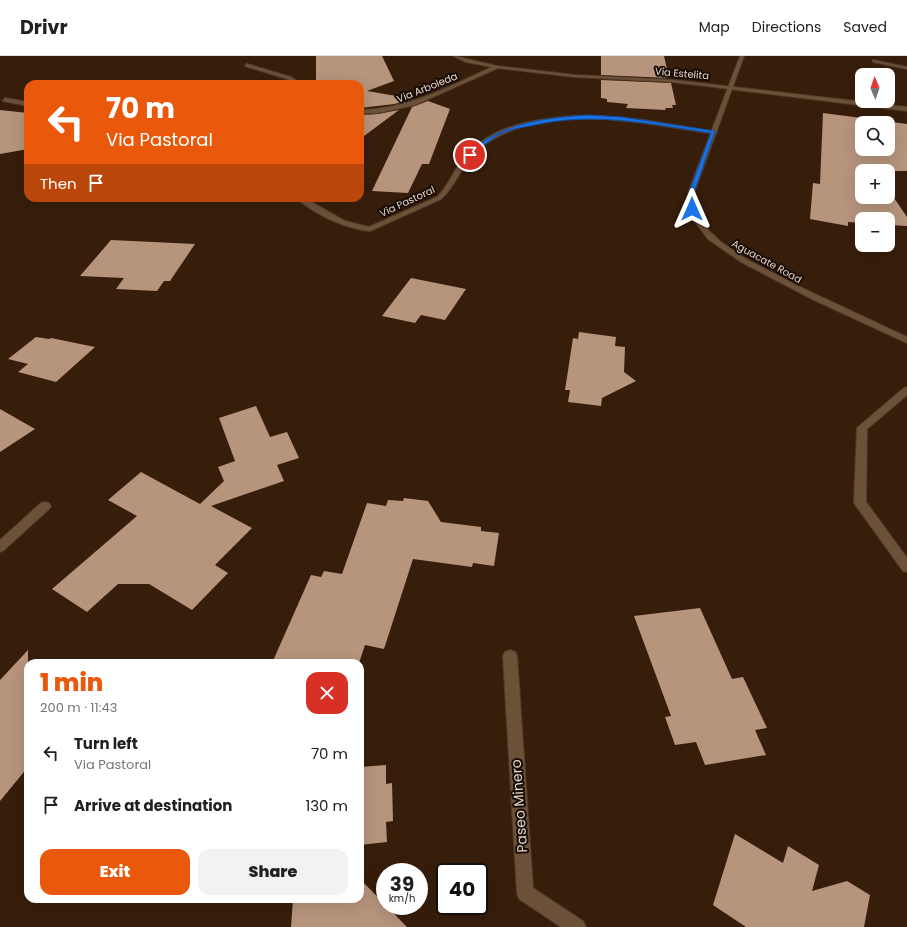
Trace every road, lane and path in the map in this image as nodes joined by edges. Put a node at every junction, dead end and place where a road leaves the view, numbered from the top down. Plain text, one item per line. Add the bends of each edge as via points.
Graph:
1 (456, 56) edge
2 (742, 56) edge
3 (875, 61) dead end
4 (247, 65) dead end
5 (497, 67) junction
6 (907, 68) edge
7 (292, 80) edge
8 (731, 86) junction
9 (5, 100) dead end
10 (24, 103) edge
11 (907, 109) edge
12 (364, 112) edge
13 (714, 132) junction
14 (307, 202) edge
15 (907, 340) edge
16 (907, 390) edge
17 (45, 506) dead end
18 (0, 547) edge
19 (907, 567) edge
20 (510, 656) dead end
21 (577, 927) edge

1 - 5 street, Via Estelita
2 - 8 street, Aguacate Road
3 - 6 street
4 - 7 street
5 - 8 street, Via Estelita via 575,76 673,80
5 - 12 street, Via Arboleda via 401,108 383,112
8 - 11 street, Via Estelita
8 - 13 street, Aguacate Road
9 - 10 street
13 - 14 street, Via Pastoral via 622,118 587,116 554,119 521,125 493,136 463,162 456,172 454,182 439,198 370,229 349,226
13 - 15 street, Aguacate Road via 691,193 692,209 697,221 710,236 726,250 787,285
16 - 19 street via 862,428 860,503
17 - 18 street
20 - 21 street, Paseo Minero via 525,893

